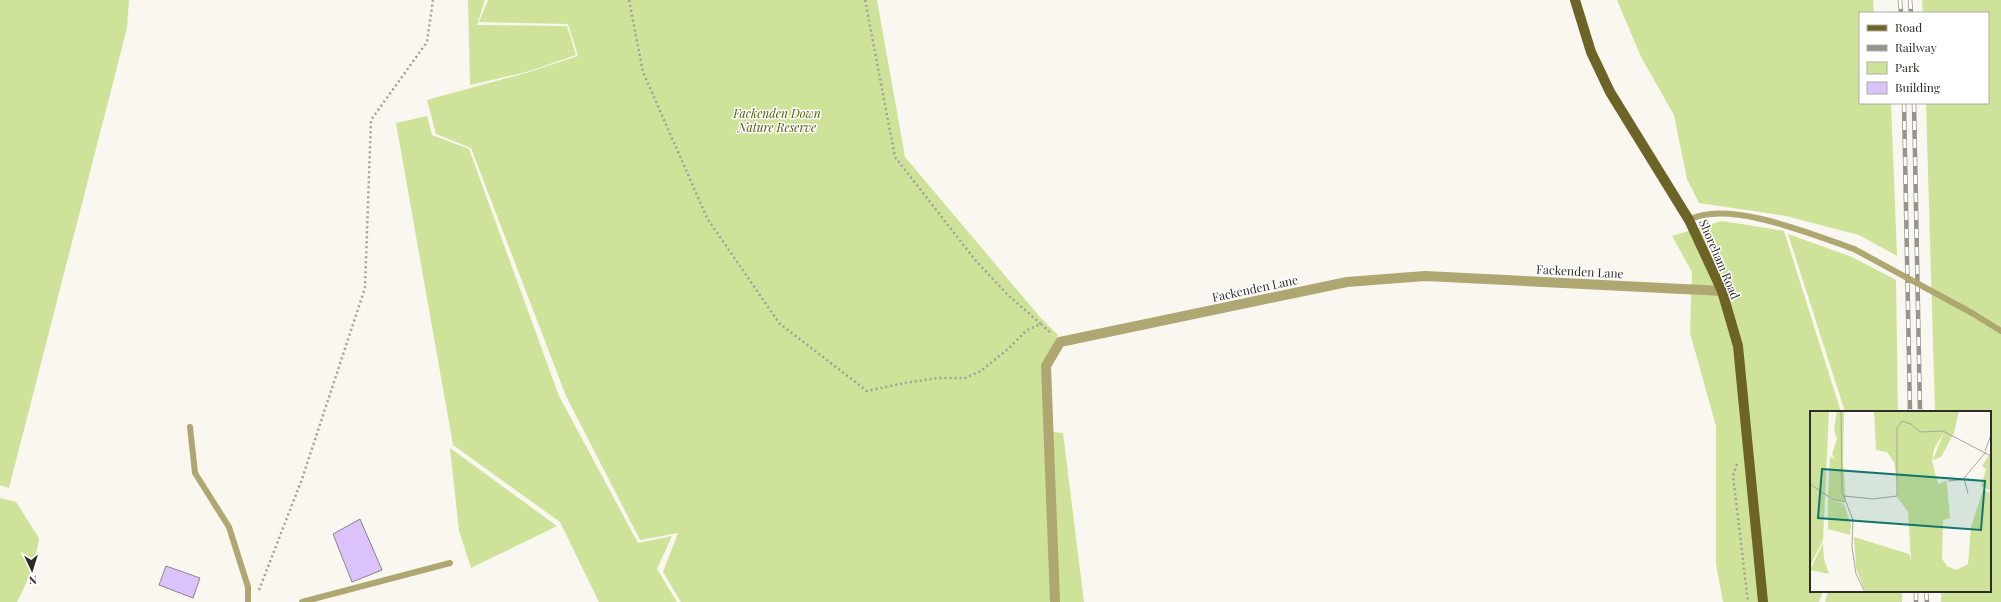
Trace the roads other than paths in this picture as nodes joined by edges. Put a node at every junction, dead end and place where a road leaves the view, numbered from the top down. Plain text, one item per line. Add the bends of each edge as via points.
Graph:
1 (1575, 0) edge
2 (1689, 220) junction
3 (1722, 291) junction
4 (2001, 331) edge
5 (190, 427) dead end
6 (450, 564) dead end
7 (248, 602) edge
8 (302, 602) edge
9 (1055, 602) edge
10 (1763, 602) edge

1 - 2 main road, Shoreham Road via 1591,52 1610,92
2 - 3 main road, Shoreham Road
2 - 4 lane, bridge via 1698,215 1719,213 1777,222 1854,249
3 - 9 street, Fackenden Lane via 1425,276 1347,282 1060,342 1046,366
3 - 10 main road, Shoreham Road via 1738,346
5 - 7 lane via 195,473 229,527 248,587
6 - 8 lane

